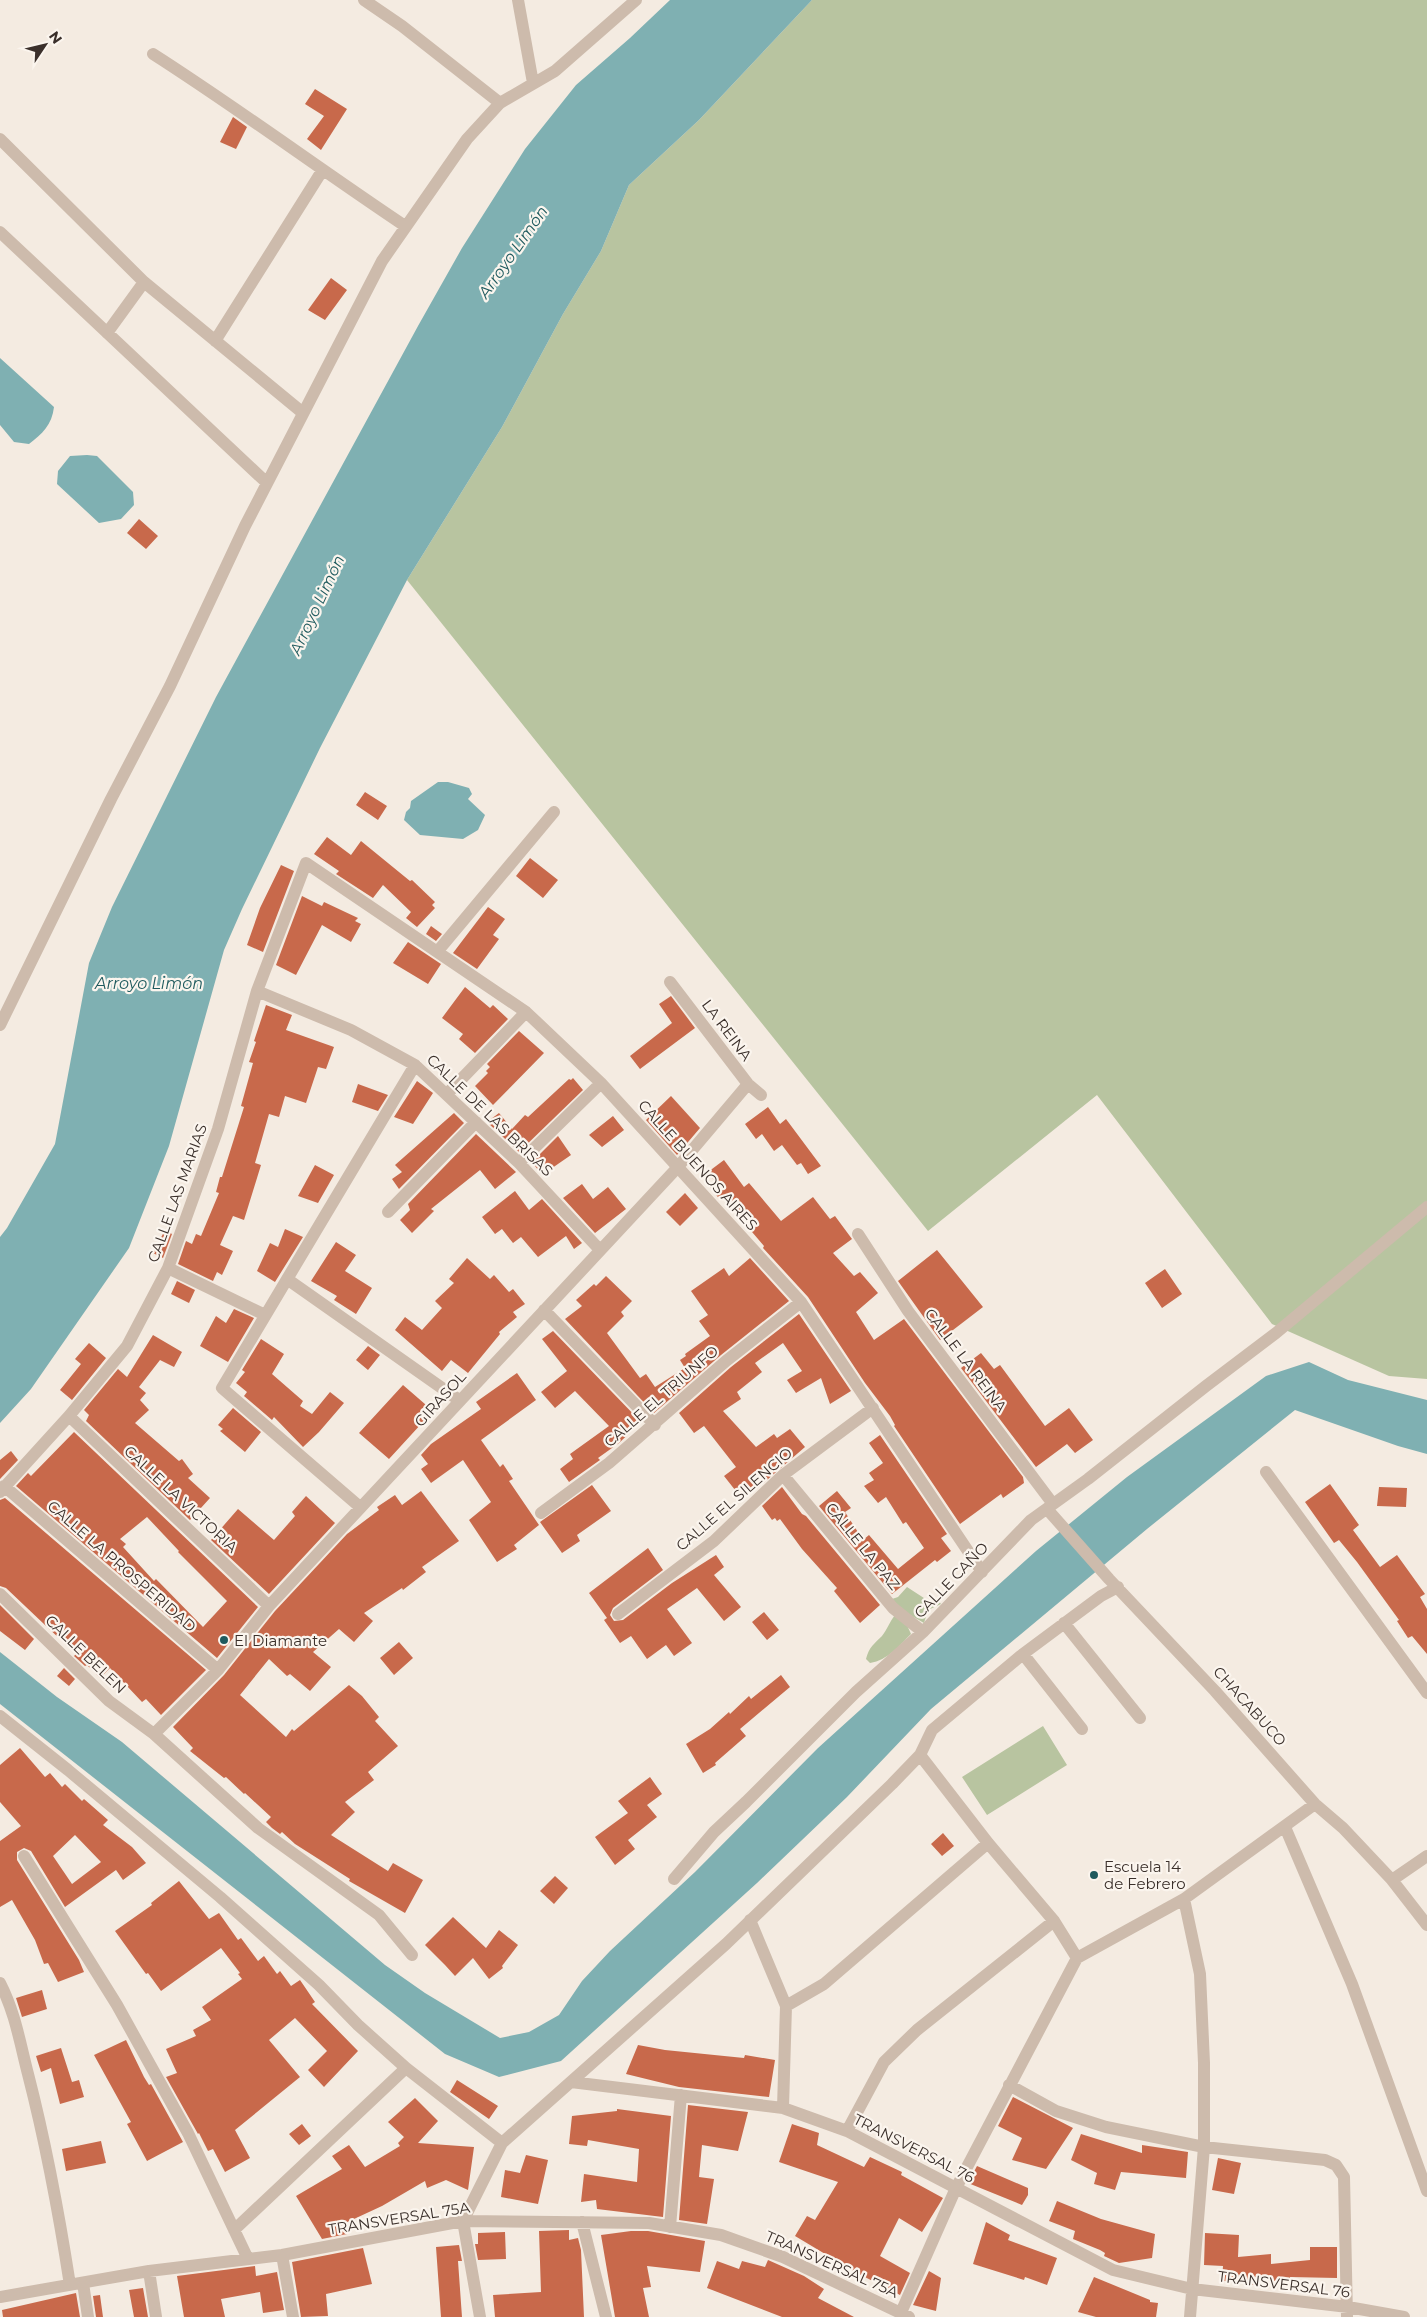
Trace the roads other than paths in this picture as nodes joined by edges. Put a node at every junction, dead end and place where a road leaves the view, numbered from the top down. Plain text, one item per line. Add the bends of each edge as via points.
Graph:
1 (364, 0) edge
2 (518, 0) edge
3 (636, 0) edge
4 (153, 54) dead end
5 (533, 83) junction
6 (500, 103) junction
7 (0, 139) edge
8 (322, 171) junction
9 (405, 226) junction
10 (0, 232) edge
11 (144, 282) junction
12 (107, 333) junction
13 (215, 341) junction
14 (303, 413) junction
15 (267, 483) junction
16 (554, 812) dead end
17 (306, 862) joint
18 (438, 952) junction
19 (670, 982) dead end
20 (257, 990) junction
21 (526, 1012) junction
22 (0, 1024) edge
23 (415, 1065) junction
24 (601, 1082) junction
25 (748, 1084) junction
26 (447, 1094) junction
27 (761, 1095) dead end
28 (476, 1122) junction
29 (519, 1162) junction
30 (676, 1168) junction
31 (1427, 1207) edge
32 (388, 1212) dead end
33 (858, 1234) dead end
34 (600, 1250) junction
35 (168, 1268) junction
36 (287, 1279) junction
37 (801, 1302) junction
38 (544, 1310) junction
39 (265, 1314) junction
40 (459, 1400) junction
41 (872, 1408) junction
42 (69, 1416) junction
43 (655, 1425) junction
44 (1266, 1472) dead end
45 (783, 1475) junction
46 (2, 1489) edge
47 (1050, 1506) junction
48 (360, 1508) junction
49 (541, 1513) dead end
50 (982, 1572) junction
51 (1113, 1583) junction
52 (0, 1594) edge
53 (270, 1606) junction
54 (618, 1614) dead end
55 (1064, 1623) junction
56 (923, 1632) junction
57 (1023, 1654) junction
58 (218, 1670) junction
59 (1427, 1693) edge
60 (0, 1716) edge
61 (1140, 1718) dead end
62 (1082, 1729) dead end
63 (154, 1734) junction
64 (920, 1755) junction
65 (1315, 1804) junction
66 (1285, 1828) junction
67 (988, 1843) junction
68 (24, 1856) dead end
69 (1427, 1856) edge
70 (674, 1879) dead end
71 (1392, 1880) junction
72 (1184, 1899) junction
73 (750, 1920) junction
74 (1054, 1921) junction
75 (1427, 1925) edge
76 (412, 1955) dead end
77 (1077, 1958) junction
78 (0, 1983) edge
79 (786, 2006) junction
80 (406, 2068) junction
81 (571, 2082) junction
82 (1009, 2085) junction
83 (681, 2096) junction
84 (783, 2108) junction
85 (847, 2131) junction
86 (502, 2143) junction
87 (1204, 2147) junction
88 (956, 2188) junction
89 (1427, 2191) edge
90 (463, 2221) junction
91 (582, 2222) junction
92 (670, 2227) junction
93 (234, 2230) junction
94 (282, 2255) junction
95 (248, 2260) junction
96 (149, 2271) junction
97 (76, 2284) junction
98 (1192, 2289) junction
99 (0, 2297) edge
100 (1347, 2312) edge
101 (903, 2315) edge
102 (88, 2317) edge
103 (156, 2317) edge
104 (293, 2317) edge
105 (480, 2317) edge
106 (606, 2317) edge
107 (1190, 2317) edge
108 (1404, 2317) edge

1 - 6 street
2 - 5 street
3 - 5 street via 555,71
4 - 8 street via 201,84
5 - 6 street
6 - 9 street via 467,139
7 - 11 street
8 - 9 street
8 - 13 street
9 - 14 street via 382,261
10 - 12 street
11 - 12 street
11 - 13 street
12 - 15 street
13 - 14 street
14 - 15 street
15 - 22 street via 170,686
16 - 18 street
17 - 18 street, CALLE BUENOS AIRES
17 - 20 street, CALLE LAS MARIAS
18 - 21 street, CALLE BUENOS AIRES
19 - 25 street, LA REINA
20 - 23 street, CALLE DE LAS BRISAS via 351,1030
20 - 35 street, CALLE LAS MARIAS via 218,1129
21 - 24 street, CALLE BUENOS AIRES
21 - 26 street
23 - 26 street, CALLE DE LAS BRISAS
23 - 36 street
24 - 29 street
24 - 30 street, CALLE BUENOS AIRES
25 - 27 street, LA REINA
25 - 30 street, GIRASOL
26 - 28 street, CALLE DE LAS BRISAS
28 - 29 street, CALLE DE LAS BRISAS
28 - 32 street
29 - 34 street, CALLE DE LAS BRISAS
30 - 34 street, GIRASOL
30 - 37 street, CALLE BUENOS AIRES
31 - 47 street, CALLE CAÑO via 1276,1333
33 - 47 street, CALLE LA REINA via 908,1311
34 - 38 street, GIRASOL
35 - 39 street
35 - 42 street, CALLE LAS MARIAS via 127,1346
36 - 39 street
36 - 40 street
37 - 41 street, CALLE BUENOS AIRES
37 - 43 street, CALLE EL TRIUNFO via 726,1361
38 - 40 street, GIRASOL
38 - 43 street
39 - 48 street via 222,1388
40 - 48 street, GIRASOL
41 - 45 street, CALLE EL SILENCIO
41 - 50 street, CALLE BUENOS AIRES
42 - 46 street, CALLE LAS MARIAS
42 - 53 street, CALLE LA VICTORIA
43 - 49 street, CALLE EL TRIUNFO
44 - 59 street
45 - 54 street, CALLE EL SILENCIO via 714,1541
45 - 56 street, CALLE LA PAZ via 892,1608
46 - 58 street, CALLE LA PROSPERIDAD
47 - 50 street, CALLE CAÑO
47 - 51 street, CHACABUCO via 1056,1520
48 - 53 street, GIRASOL
50 - 56 street, CALLE CAÑO
51 - 55 street
51 - 65 street, CHACABUCO
52 - 63 street, CALLE BELEN via 109,1700
53 - 58 street, GIRASOL
55 - 57 street
55 - 61 street
56 - 70 street, CALLE CAÑO via 809,1737 714,1832
57 - 62 street
57 - 64 street via 932,1730
58 - 63 street, GIRASOL
60 - 80 street via 220,1897
63 - 76 street, CALLE BELEN via 258,1828 379,1916
64 - 67 street
64 - 73 street
65 - 66 street
65 - 71 street, CHACABUCO via 1343,1828
66 - 72 street
66 - 89 street via 1352,1984
67 - 74 street
67 - 79 street via 824,1984
68 - 93 street via 117,2005 188,2133
69 - 71 street
71 - 75 street, CHACABUCO
72 - 77 street
72 - 87 street via 1200,1974
73 - 79 street
73 - 81 street
74 - 77 street
74 - 85 street via 917,2030 884,2062
77 - 82 street
78 - 97 street via 11,2004
79 - 84 street
80 - 86 street
80 - 93 street
81 - 83 street, TRANSVERSAL 76
81 - 86 street
82 - 87 street via 1056,2111 1106,2127
82 - 88 street
83 - 84 street, TRANSVERSAL 76
83 - 92 street
84 - 85 street, TRANSVERSAL 76
85 - 88 street, TRANSVERSAL 76
86 - 90 street
87 - 98 street
87 - 100 street via 1325,2160 1340,2169 1344,2177
88 - 98 street, TRANSVERSAL 76 via 1113,2270
88 - 101 street
90 - 91 street, TRANSVERSAL 75A
90 - 94 street, TRANSVERSAL 75A
90 - 105 street
91 - 92 street, TRANSVERSAL 75A via 649,2223
91 - 106 street
92 - 101 street, TRANSVERSAL 75A via 721,2235 783,2257
93 - 95 street
94 - 95 street, TRANSVERSAL 75A
94 - 104 street
95 - 96 street, TRANSVERSAL 75A
96 - 97 street, TRANSVERSAL 75A
96 - 103 street
97 - 99 street, TRANSVERSAL 75A
97 - 102 street
98 - 100 street, TRANSVERSAL 76
98 - 107 street
100 - 108 street, TRANSVERSAL 76

